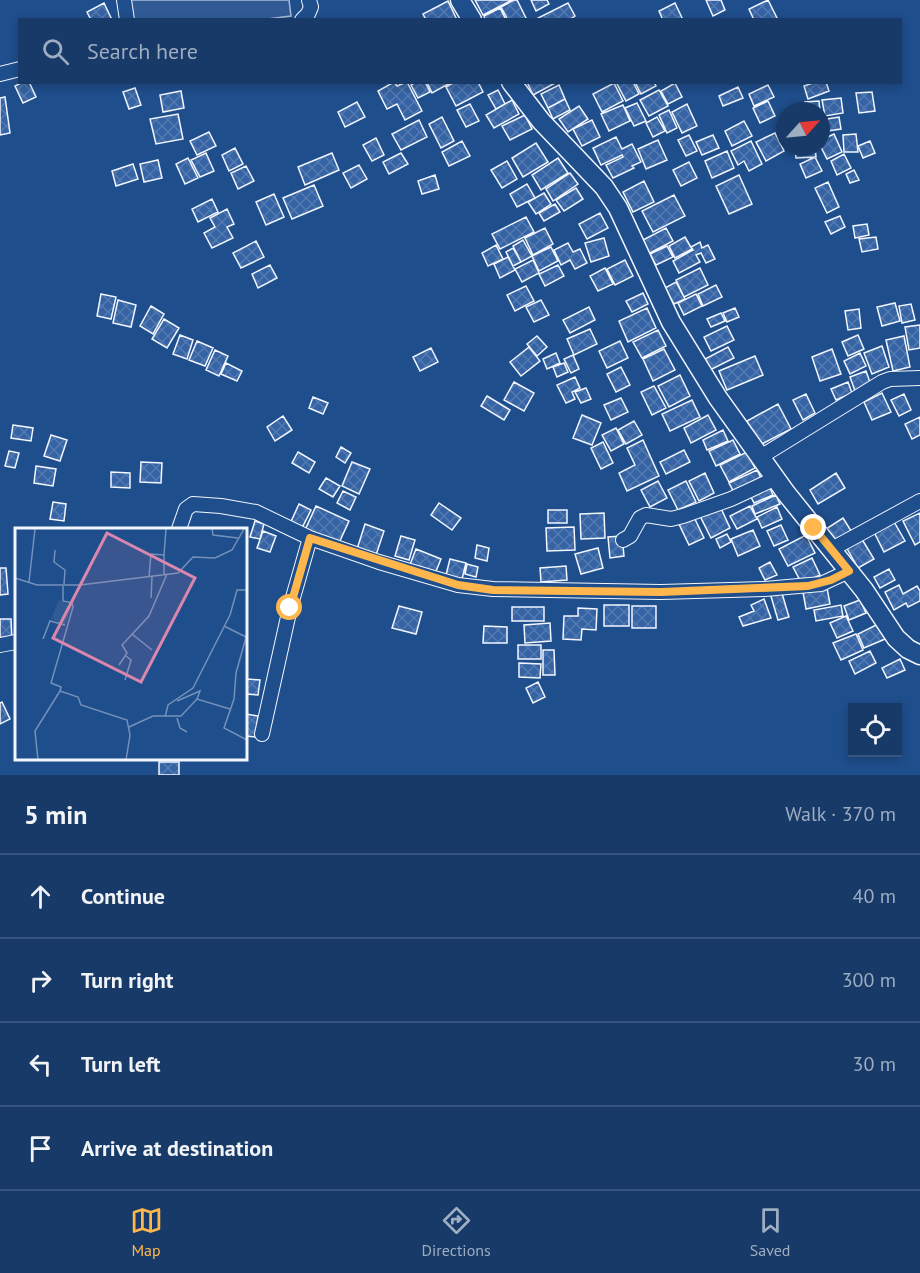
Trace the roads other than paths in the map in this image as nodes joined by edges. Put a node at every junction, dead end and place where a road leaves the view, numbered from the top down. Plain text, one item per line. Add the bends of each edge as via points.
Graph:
1 (124, 0) edge
2 (309, 0) edge
3 (460, 0) edge
4 (127, 18) edge
5 (304, 18) edge
6 (471, 18) edge
7 (18, 70) edge
8 (0, 74) edge
9 (513, 84) edge
10 (920, 378) edge
11 (762, 456) junction
12 (776, 478) junction
13 (920, 501) edge
14 (179, 528) edge
15 (310, 538) junction
16 (623, 540) dead end
17 (832, 549) junction
18 (849, 571) junction
19 (15, 642) edge
20 (0, 645) edge
21 (920, 655) edge
22 (262, 734) dead end

1 - 4 street
2 - 5 street via 311,7
3 - 6 main road
7 - 8 street
9 - 11 main road via 618,208 670,322 718,398
10 - 11 street via 882,382
11 - 12 main road
12 - 16 street via 731,499 677,517 646,515
12 - 17 main road
13 - 17 street
14 - 15 street via 186,509 193,504 221,506 256,512
15 - 18 street via 458,585 493,590 765,589 821,584
15 - 22 street
17 - 18 main road
18 - 21 main road via 896,638
19 - 20 street

